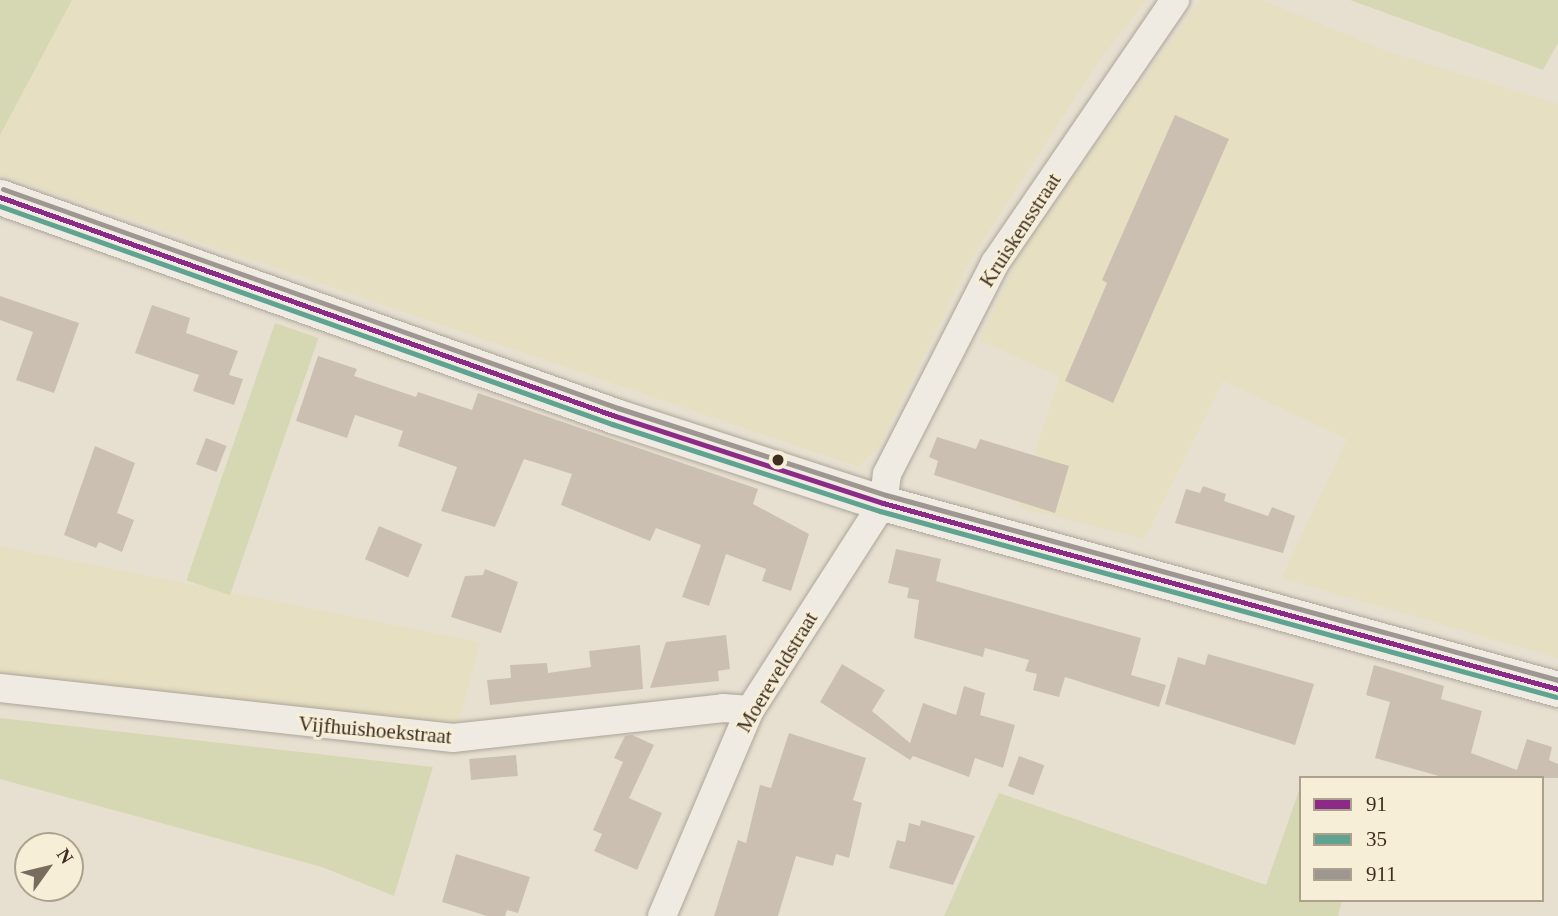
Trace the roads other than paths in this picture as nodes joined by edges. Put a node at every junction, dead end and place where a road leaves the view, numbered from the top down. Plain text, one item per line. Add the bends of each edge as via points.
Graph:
1 (1175, 0) edge
2 (0, 197) edge
3 (885, 489) junction
4 (0, 688) edge
5 (1558, 689) edge
6 (750, 710) junction
7 (662, 916) edge

1 - 3 street, Kruiskensstraat via 995,263
2 - 3 street via 602,412
3 - 5 street
3 - 6 street, Moereveldstraat
4 - 6 street, Vijfhuishoekstraat via 453,738 723,708
6 - 7 street, Moereveldstraat

